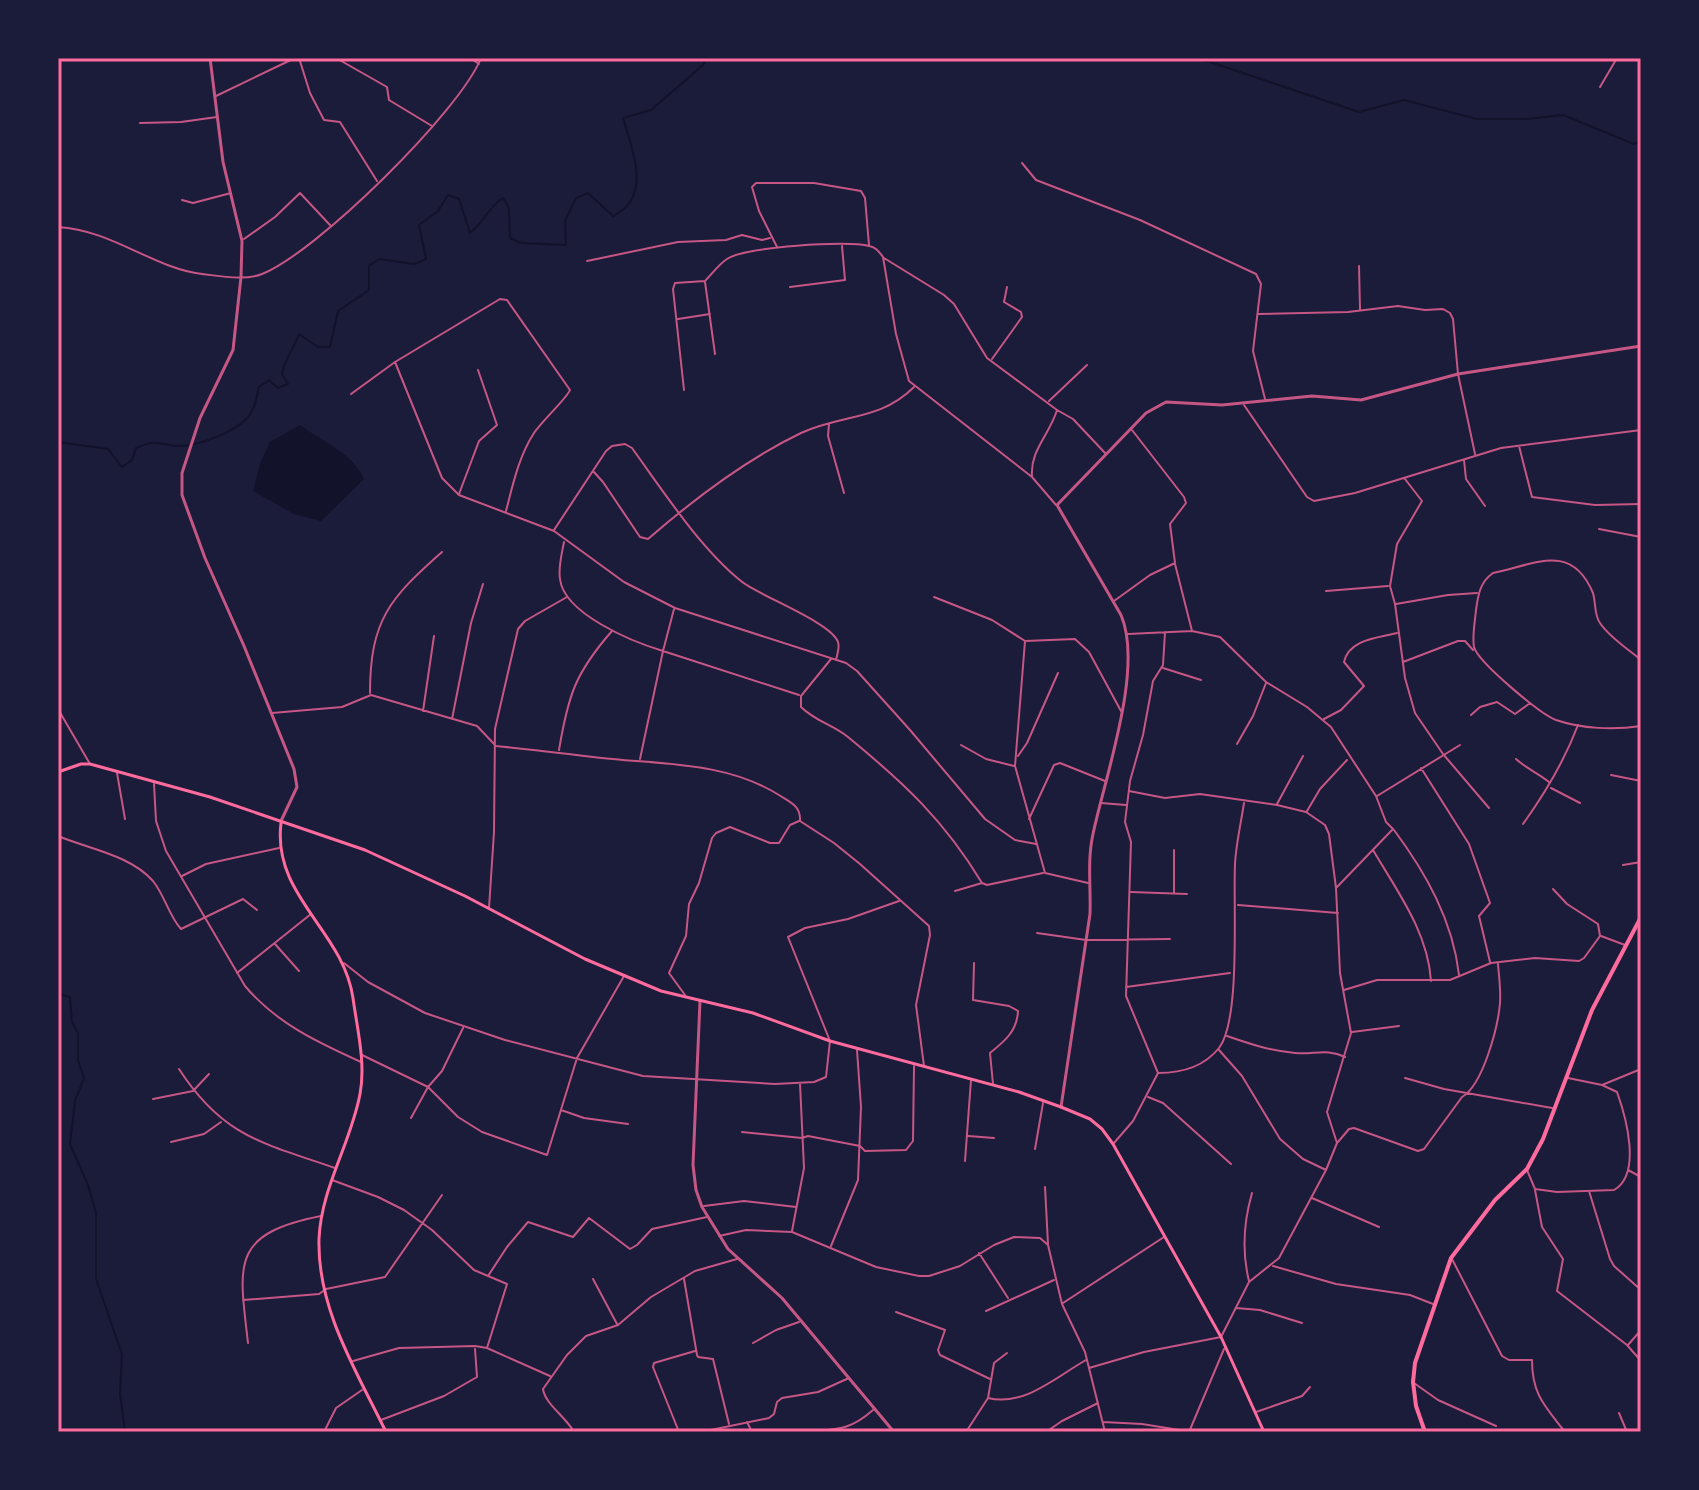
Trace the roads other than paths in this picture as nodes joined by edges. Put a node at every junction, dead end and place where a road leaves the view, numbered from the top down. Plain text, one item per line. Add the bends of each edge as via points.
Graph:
1 (210, 58) edge
2 (297, 58) edge
3 (336, 58) edge
4 (470, 58) edge
5 (481, 58) edge
6 (1617, 58) edge
7 (479, 64) junction
8 (1600, 87) dead end
9 (215, 97) junction
10 (217, 117) junction
11 (140, 123) dead end
12 (433, 127) junction
13 (1022, 163) dead end
14 (378, 183) junction
15 (231, 193) junction
16 (182, 200) dead end
17 (331, 226) junction
18 (58, 227) edge
19 (772, 238) junction
20 (242, 241) junction
21 (842, 244) junction
22 (869, 246) junction
23 (778, 248) junction
24 (883, 257) junction
25 (587, 261) dead end
26 (1359, 266) dead end
27 (241, 277) junction
28 (705, 281) junction
29 (790, 287) dead end
30 (1007, 287) dead end
31 (1360, 310) junction
32 (710, 314) junction
33 (1256, 314) junction
34 (677, 319) junction
35 (1641, 346) edge
36 (715, 354) dead end
37 (992, 360) junction
38 (395, 362) junction
39 (1087, 365) dead end
40 (478, 370) dead end
41 (1458, 374) junction
42 (915, 386) junction
43 (684, 390) dead end
44 (351, 394) dead end
45 (1266, 400) junction
46 (1048, 402) junction
47 (1243, 404) junction
48 (1057, 410) junction
49 (829, 423) junction
50 (1131, 429) junction
51 (1641, 430) edge
52 (1519, 445) junction
53 (1106, 455) junction
54 (1475, 456) junction
55 (1464, 459) junction
56 (592, 471) junction
57 (1032, 477) junction
58 (1405, 478) junction
59 (844, 493) dead end
60 (459, 495) junction
61 (1641, 504) edge
62 (1057, 505) junction
63 (1485, 506) dead end
64 (506, 511) junction
65 (679, 512) junction
66 (1599, 529) dead end
67 (554, 531) junction
68 (1641, 537) edge
69 (565, 540) junction
70 (442, 552) dead end
71 (1175, 563) junction
72 (483, 584) dead end
73 (1390, 586) junction
74 (1326, 591) dead end
75 (1478, 593) junction
76 (567, 597) junction
77 (934, 597) dead end
78 (1113, 602) junction
79 (1395, 604) junction
80 (675, 608) junction
81 (613, 631) junction
82 (1192, 631) junction
83 (1165, 632) junction
84 (1397, 633) junction
85 (1128, 634) junction
86 (434, 636) dead end
87 (1025, 641) junction
88 (663, 651) junction
89 (1475, 651) junction
90 (831, 659) junction
91 (1641, 660) edge
92 (836, 661) junction
93 (1402, 662) junction
94 (1162, 668) junction
95 (1058, 673) dead end
96 (1201, 680) dead end
97 (1266, 682) junction
98 (371, 695) junction
99 (801, 696) junction
100 (1531, 702) junction
101 (58, 709) edge
102 (1121, 711) junction
103 (272, 713) junction
104 (423, 713) junction
105 (1471, 715) dead end
106 (1323, 719) junction
107 (451, 720) junction
108 (1578, 725) junction
109 (1641, 726) edge
110 (1237, 744) dead end
111 (961, 745) dead end
112 (1460, 745) dead end
113 (496, 746) junction
114 (559, 751) junction
115 (1443, 754) junction
116 (1303, 756) dead end
117 (1017, 757) junction
118 (1349, 758) junction
119 (1516, 759) dead end
120 (640, 761) junction
121 (90, 764) junction
122 (1015, 766) junction
123 (1421, 768) junction
124 (58, 772) edge
125 (117, 773) junction
126 (1611, 775) dead end
127 (1641, 781) edge
128 (1106, 782) junction
129 (154, 784) junction
130 (1550, 785) junction
131 (1129, 791) junction
132 (1376, 796) junction
133 (1244, 802) junction
134 (1101, 803) junction
135 (1580, 803) dead end
136 (1127, 805) junction
137 (1277, 805) junction
138 (1489, 808) dead end
139 (1306, 812) junction
140 (125, 819) dead end
141 (1029, 820) junction
142 (281, 821) junction
143 (800, 821) junction
144 (1523, 824) dead end
145 (1393, 829) junction
146 (58, 836) edge
147 (1036, 844) junction
148 (280, 848) junction
149 (1372, 849) junction
150 (1174, 850) dead end
151 (1641, 862) edge
152 (1623, 865) dead end
153 (1045, 873) junction
154 (181, 877) junction
155 (982, 883) junction
156 (1089, 883) junction
157 (1336, 888) junction
158 (1553, 889) dead end
159 (955, 891) dead end
160 (1130, 892) junction
161 (1174, 893) junction
162 (1187, 894) dead end
163 (899, 901) junction
164 (1236, 905) junction
165 (489, 909) junction
166 (257, 910) dead end
167 (1338, 913) junction
168 (311, 914) junction
169 (1641, 917) edge
170 (205, 918) junction
171 (1037, 933) dead end
172 (1600, 936) junction
173 (1126, 939) junction
174 (1170, 939) dead end
175 (1086, 940) junction
176 (274, 943) junction
177 (1625, 945) junction
178 (1498, 962) junction
179 (344, 963) junction
180 (974, 963) dead end
181 (1491, 963) junction
182 (299, 971) dead end
183 (236, 973) junction
184 (1233, 973) junction
185 (624, 976) junction
186 (1459, 977) junction
187 (1431, 981) junction
188 (1125, 987) junction
189 (1343, 990) junction
190 (688, 999) junction
191 (700, 1001) junction
192 (1399, 1026) dead end
193 (464, 1027) junction
194 (1351, 1033) junction
195 (1226, 1036) junction
196 (830, 1041) junction
197 (856, 1049) junction
198 (1218, 1049) junction
199 (361, 1055) junction
200 (1345, 1057) junction
201 (577, 1058) junction
202 (362, 1063) junction
203 (914, 1065) junction
204 (924, 1067) junction
205 (179, 1069) dead end
206 (1641, 1069) edge
207 (1158, 1073) junction
208 (209, 1074) dead end
209 (697, 1078) junction
210 (1405, 1078) dead end
211 (1565, 1078) junction
212 (971, 1080) junction
213 (800, 1084) junction
214 (993, 1085) junction
215 (1602, 1085) junction
216 (428, 1087) junction
217 (193, 1091) junction
218 (1469, 1093) junction
219 (1147, 1097) junction
220 (153, 1099) dead end
221 (1043, 1102) junction
222 (1061, 1107) junction
223 (1553, 1108) junction
224 (560, 1110) junction
225 (411, 1118) dead end
226 (222, 1121) junction
227 (628, 1124) dead end
228 (742, 1132) dead end
229 (966, 1136) junction
230 (802, 1138) junction
231 (994, 1138) dead end
232 (171, 1142) dead end
233 (1337, 1143) junction
234 (1113, 1144) junction
235 (860, 1146) junction
236 (1035, 1149) dead end
237 (965, 1161) dead end
238 (1231, 1164) dead end
239 (336, 1169) junction
240 (1527, 1169) junction
241 (1626, 1169) junction
242 (1326, 1170) junction
243 (1641, 1177) edge
244 (332, 1180) junction
245 (1045, 1187) dead end
246 (1535, 1189) junction
247 (1589, 1190) junction
248 (1252, 1193) dead end
249 (442, 1195) dead end
250 (1311, 1198) junction
251 (702, 1207) junction
252 (797, 1207) junction
253 (322, 1216) junction
254 (707, 1217) junction
255 (422, 1223) junction
256 (1379, 1227) dead end
257 (792, 1232) junction
258 (719, 1236) junction
259 (1164, 1237) junction
260 (1048, 1245) junction
261 (831, 1247) junction
262 (979, 1253) junction
263 (1451, 1258) junction
264 (738, 1259) junction
265 (1271, 1266) junction
266 (488, 1276) junction
267 (684, 1277) junction
268 (593, 1279) dead end
269 (1055, 1279) junction
270 (1249, 1282) junction
271 (326, 1289) junction
272 (1641, 1290) edge
273 (1008, 1299) junction
274 (243, 1300) junction
275 (1062, 1304) junction
276 (1434, 1304) junction
277 (1235, 1308) junction
278 (986, 1311) dead end
279 (896, 1312) dead end
280 (801, 1322) junction
281 (1302, 1323) dead end
282 (618, 1325) junction
283 (1641, 1330) edge
284 (1221, 1337) junction
285 (248, 1343) dead end
286 (753, 1343) dead end
287 (1627, 1345) junction
288 (475, 1346) junction
289 (1225, 1347) junction
290 (487, 1348) junction
291 (696, 1350) junction
292 (1007, 1353) dead end
293 (1087, 1359) junction
294 (351, 1361) junction
295 (1641, 1361) edge
296 (1089, 1368) junction
297 (550, 1376) junction
298 (849, 1378) junction
299 (990, 1379) junction
300 (1413, 1382) junction
301 (1310, 1387) dead end
302 (365, 1389) junction
303 (988, 1398) junction
304 (1099, 1402) junction
305 (875, 1409) junction
306 (1255, 1412) junction
307 (1619, 1413) dead end
308 (380, 1421) junction
309 (747, 1422) junction
310 (1103, 1422) junction
311 (729, 1425) junction
312 (1496, 1426) dead end
313 (1190, 1431) edge
314 (324, 1432) edge
315 (386, 1432) edge
316 (574, 1432) edge
317 (679, 1432) edge
318 (701, 1432) edge
319 (752, 1432) edge
320 (804, 1432) edge
321 (894, 1432) edge
322 (966, 1432) edge
323 (1046, 1432) edge
324 (1105, 1432) edge
325 (1264, 1432) edge
326 (1425, 1432) edge
327 (1565, 1432) edge
328 (1627, 1432) edge

1 - 9 street
2 - 9 street
2 - 14 street via 324,120 340,122
3 - 12 street via 387,87 389,100
4 - 7 street
5 - 7 street
6 - 8 street
7 - 12 street
9 - 10 street
10 - 11 street
10 - 15 street
12 - 14 street
13 - 33 street via 1036,180 1140,220 1256,274 1261,284
14 - 17 street
15 - 16 street via 193,203
15 - 20 street
17 - 20 street via 300,193
17 - 27 street via 271,270
18 - 27 street via 91,232 189,272
19 - 22 street via 753,184 814,183 864,193
19 - 23 street
19 - 25 street via 742,235 678,242
20 - 27 street
21 - 22 street
21 - 23 street
21 - 29 street via 845,280
22 - 24 street
23 - 28 street via 728,258
24 - 37 street via 950,300
24 - 42 street via 904,369
26 - 31 street
27 - 103 street via 231,358 202,411 181,483 185,506
28 - 32 street
28 - 34 street via 673,285
30 - 37 street via 1004,302 1022,317
31 - 33 street
31 - 41 street via 1398,306 1450,313
32 - 34 street
32 - 36 street
33 - 45 street via 1254,356
34 - 43 street
35 - 41 street
37 - 46 street
38 - 44 street
38 - 60 street via 442,478
38 - 64 street via 500,299 507,300 570,390 526,447
39 - 46 street
40 - 60 street via 497,425 479,441
41 - 45 street via 1361,400
41 - 54 street
42 - 49 street via 877,412
42 - 57 street
45 - 47 street
46 - 48 street
47 - 50 street via 1164,402
47 - 58 street via 1314,501
48 - 53 street via 1073,419
48 - 57 street via 1035,451
49 - 59 street
49 - 65 street via 766,453
50 - 53 street
50 - 71 street via 1186,503 1170,524
51 - 52 street
52 - 54 street
52 - 61 street via 1532,497
53 - 62 street
54 - 55 street
55 - 58 street
55 - 63 street via 1466,479
56 - 65 street via 644,540
56 - 65 street via 612,446 625,444
56 - 67 street
57 - 62 street
58 - 73 street via 1422,501 1397,544
60 - 64 street
62 - 78 street
64 - 67 street
65 - 92 street via 740,581 831,634 839,643
66 - 68 street
67 - 69 street
69 - 76 street via 560,582
69 - 80 street via 624,582
70 - 98 street via 387,608 377,636
71 - 78 street
71 - 82 street
72 - 107 street
73 - 74 street
73 - 79 street
75 - 79 street
75 - 89 street
75 - 91 street via 1493,573 1564,561 1592,592 1598,621
76 - 81 street
76 - 113 street via 518,629 499,705
77 - 87 street via 992,620
78 - 85 street
79 - 84 street
80 - 88 street
80 - 90 street
81 - 88 street
81 - 114 street via 572,690
82 - 83 street
82 - 97 street via 1220,637
83 - 85 street
83 - 94 street
84 - 93 street
84 - 106 street via 1349,651 1344,662 1363,689
85 - 102 street
86 - 104 street
87 - 102 street via 1066,638 1082,644
87 - 117 street
88 - 99 street
88 - 120 street
89 - 93 street via 1458,641
89 - 100 street via 1496,676
90 - 92 street
90 - 99 street
92 - 147 street via 857,671 985,819 1015,840
93 - 115 street via 1415,713
94 - 96 street
94 - 131 street via 1153,681
95 - 117 street
97 - 106 street
97 - 110 street
98 - 103 street via 342,707
98 - 104 street
99 - 155 street via 804,710 842,732 922,801 957,842
100 - 105 street via 1515,714 1497,702
100 - 108 street via 1551,718
101 - 121 street
102 - 128 street
103 - 142 street via 297,779
104 - 107 street
106 - 118 street
107 - 113 street via 477,726
108 - 109 street
108 - 130 street
111 - 122 street
112 - 115 street
113 - 114 street
113 - 165 street
114 - 120 street
115 - 123 street
115 - 138 street
116 - 137 street
117 - 122 street
118 - 132 street
118 - 139 street
119 - 130 street
120 - 143 street via 736,775 797,806
121 - 124 main road
121 - 125 main road
122 - 141 street
123 - 132 street
123 - 181 street via 1469,844 1481,875 1490,903 1479,916
125 - 129 main road
125 - 140 street
126 - 127 street
128 - 134 street
128 - 141 street via 1054,765
129 - 142 main road
129 - 154 street via 159,836
130 - 135 street
130 - 144 street
131 - 133 street
131 - 136 street
132 - 145 street
133 - 137 street
133 - 164 street via 1235,865
134 - 136 street
134 - 156 street via 1092,836
136 - 160 street
137 - 139 street
139 - 157 street via 1329,834
141 - 147 street
142 - 148 main road
142 - 165 main road via 365,850
143 - 163 street via 843,850
143 - 190 street via 790,825 779,843 730,827 712,838 689,904 686,936 669,973
145 - 149 street
145 - 186 street via 1448,923
146 - 170 street via 141,870 163,895 181,929
147 - 153 street
148 - 154 street via 206,864
148 - 168 main road via 291,882
149 - 157 street
149 - 187 street via 1420,932
150 - 161 street
151 - 152 street
153 - 155 street
153 - 156 street
154 - 170 street
155 - 159 street
156 - 175 street
157 - 167 street
158 - 172 street via 1598,924
160 - 161 street
160 - 173 street
161 - 162 street
163 - 196 street via 788,937
163 - 204 street via 929,926 916,1005
164 - 167 street
164 - 184 street
165 - 185 main road
166 - 170 street via 243,899
167 - 189 street
168 - 176 street
168 - 179 main road
169 - 177 highway
170 - 183 street
171 - 175 street
172 - 177 street
172 - 178 street via 1579,961
173 - 174 street
173 - 175 street
173 - 188 street
175 - 222 street
176 - 182 street
176 - 183 street
177 - 211 highway
178 - 181 street
178 - 218 street via 1498,1019
179 - 193 street via 393,997
179 - 199 main road
180 - 214 street via 973,1000 1009,1006 1019,1015 1010,1035 990,1053
181 - 186 street
183 - 202 street via 258,1001 289,1026
184 - 188 street
184 - 195 street
185 - 190 main road
185 - 201 street
186 - 187 street
187 - 189 street via 1377,980
188 - 207 street
189 - 194 street
190 - 191 main road
191 - 196 main road via 753,1013
191 - 209 street
192 - 194 street
193 - 201 street
193 - 216 street
194 - 200 street
195 - 198 street
195 - 200 street via 1264,1049 1331,1051
196 - 197 main road
196 - 213 street via 826,1077
197 - 203 main road
197 - 235 street
198 - 207 street via 1181,1073
198 - 242 street via 1242,1076 1280,1139
199 - 202 main road
199 - 216 street
200 - 233 street via 1327,1112
201 - 209 street via 643,1076
201 - 224 street
202 - 239 main road via 360,1096
203 - 204 main road
203 - 235 street via 911,1147 865,1151
204 - 212 main road
205 - 217 street
206 - 215 street
207 - 219 street
208 - 217 street
209 - 213 street
209 - 251 street via 693,1165
210 - 218 street
211 - 215 street
211 - 223 highway
212 - 214 main road
212 - 229 street
213 - 230 street
214 - 221 main road
215 - 241 street via 1617,1092 1623,1108 1631,1151
216 - 224 street via 469,1125 543,1154 549,1152
216 - 225 street
217 - 220 street
217 - 226 street
218 - 223 street
218 - 233 street via 1424,1149 1354,1128
219 - 234 street
219 - 238 street via 1163,1103
221 - 222 main road
221 - 236 street
222 - 234 main road via 1097,1124
223 - 240 highway
224 - 227 street
226 - 232 street via 204,1134
226 - 239 street via 252,1138
228 - 230 street
229 - 231 street
229 - 237 street
230 - 235 street
230 - 252 street via 804,1168
233 - 242 street
234 - 259 main road
235 - 261 street via 858,1180
239 - 244 main road
240 - 246 street
240 - 263 highway via 1495,1200
241 - 243 street
241 - 247 street via 1618,1188
242 - 250 street
244 - 253 main road
244 - 255 street via 394,1204
245 - 260 street
246 - 247 street
246 - 287 street via 1542,1227 1563,1259 1557,1291
247 - 272 street via 1610,1259
248 - 270 street via 1245,1244
249 - 255 street
250 - 256 street
250 - 265 street
251 - 252 street via 744,1201
251 - 254 street
252 - 257 street
253 - 271 main road
253 - 274 street via 271,1231 251,1247 244,1261
254 - 258 street
254 - 266 street via 652,1229 630,1249 589,1218 573,1237 528,1222
255 - 266 street via 474,1270
255 - 271 street via 385,1277
257 - 258 street via 746,1230
257 - 261 street
258 - 264 street
259 - 275 street
259 - 284 main road
260 - 262 street via 1033,1236 1014,1237
260 - 269 street
261 - 262 street via 876,1267 919,1276 950,1270
262 - 273 street
263 - 276 highway
263 - 327 street via 1502,1356 1532,1360 1538,1397
264 - 267 street
264 - 280 street via 769,1284
265 - 270 street
265 - 276 street
266 - 290 street via 507,1288
267 - 282 street
267 - 291 street
268 - 282 street
269 - 273 street
269 - 275 street
270 - 277 street
271 - 274 street via 319,1294
271 - 294 main road
273 - 278 street
274 - 285 street
275 - 293 street
276 - 300 highway
277 - 281 street
277 - 284 street
279 - 299 street via 945,1330 940,1355
280 - 286 street
280 - 298 street
282 - 297 street via 578,1342
283 - 287 street
284 - 289 main road
284 - 296 street
287 - 295 street
288 - 290 street
288 - 294 street via 399,1348
288 - 308 street via 477,1377
289 - 306 main road
289 - 313 street
290 - 297 street
291 - 311 street via 698,1357 713,1359
291 - 317 street via 653,1367
292 - 299 street via 994,1363
293 - 296 street
293 - 303 street via 1025,1396 1008,1401
294 - 302 main road
296 - 304 street
297 - 316 street via 543,1394
298 - 305 street
298 - 309 street via 818,1392 782,1398 772,1416
299 - 303 street
300 - 312 street via 1438,1400
300 - 326 highway
301 - 306 street via 1302,1396
302 - 308 main road
302 - 314 street via 336,1408
303 - 322 street
304 - 310 street
304 - 323 street
305 - 320 street via 847,1427
305 - 321 street
306 - 325 main road
307 - 328 street
308 - 315 main road
309 - 311 street
309 - 319 street
310 - 313 street
310 - 324 street
311 - 318 street

